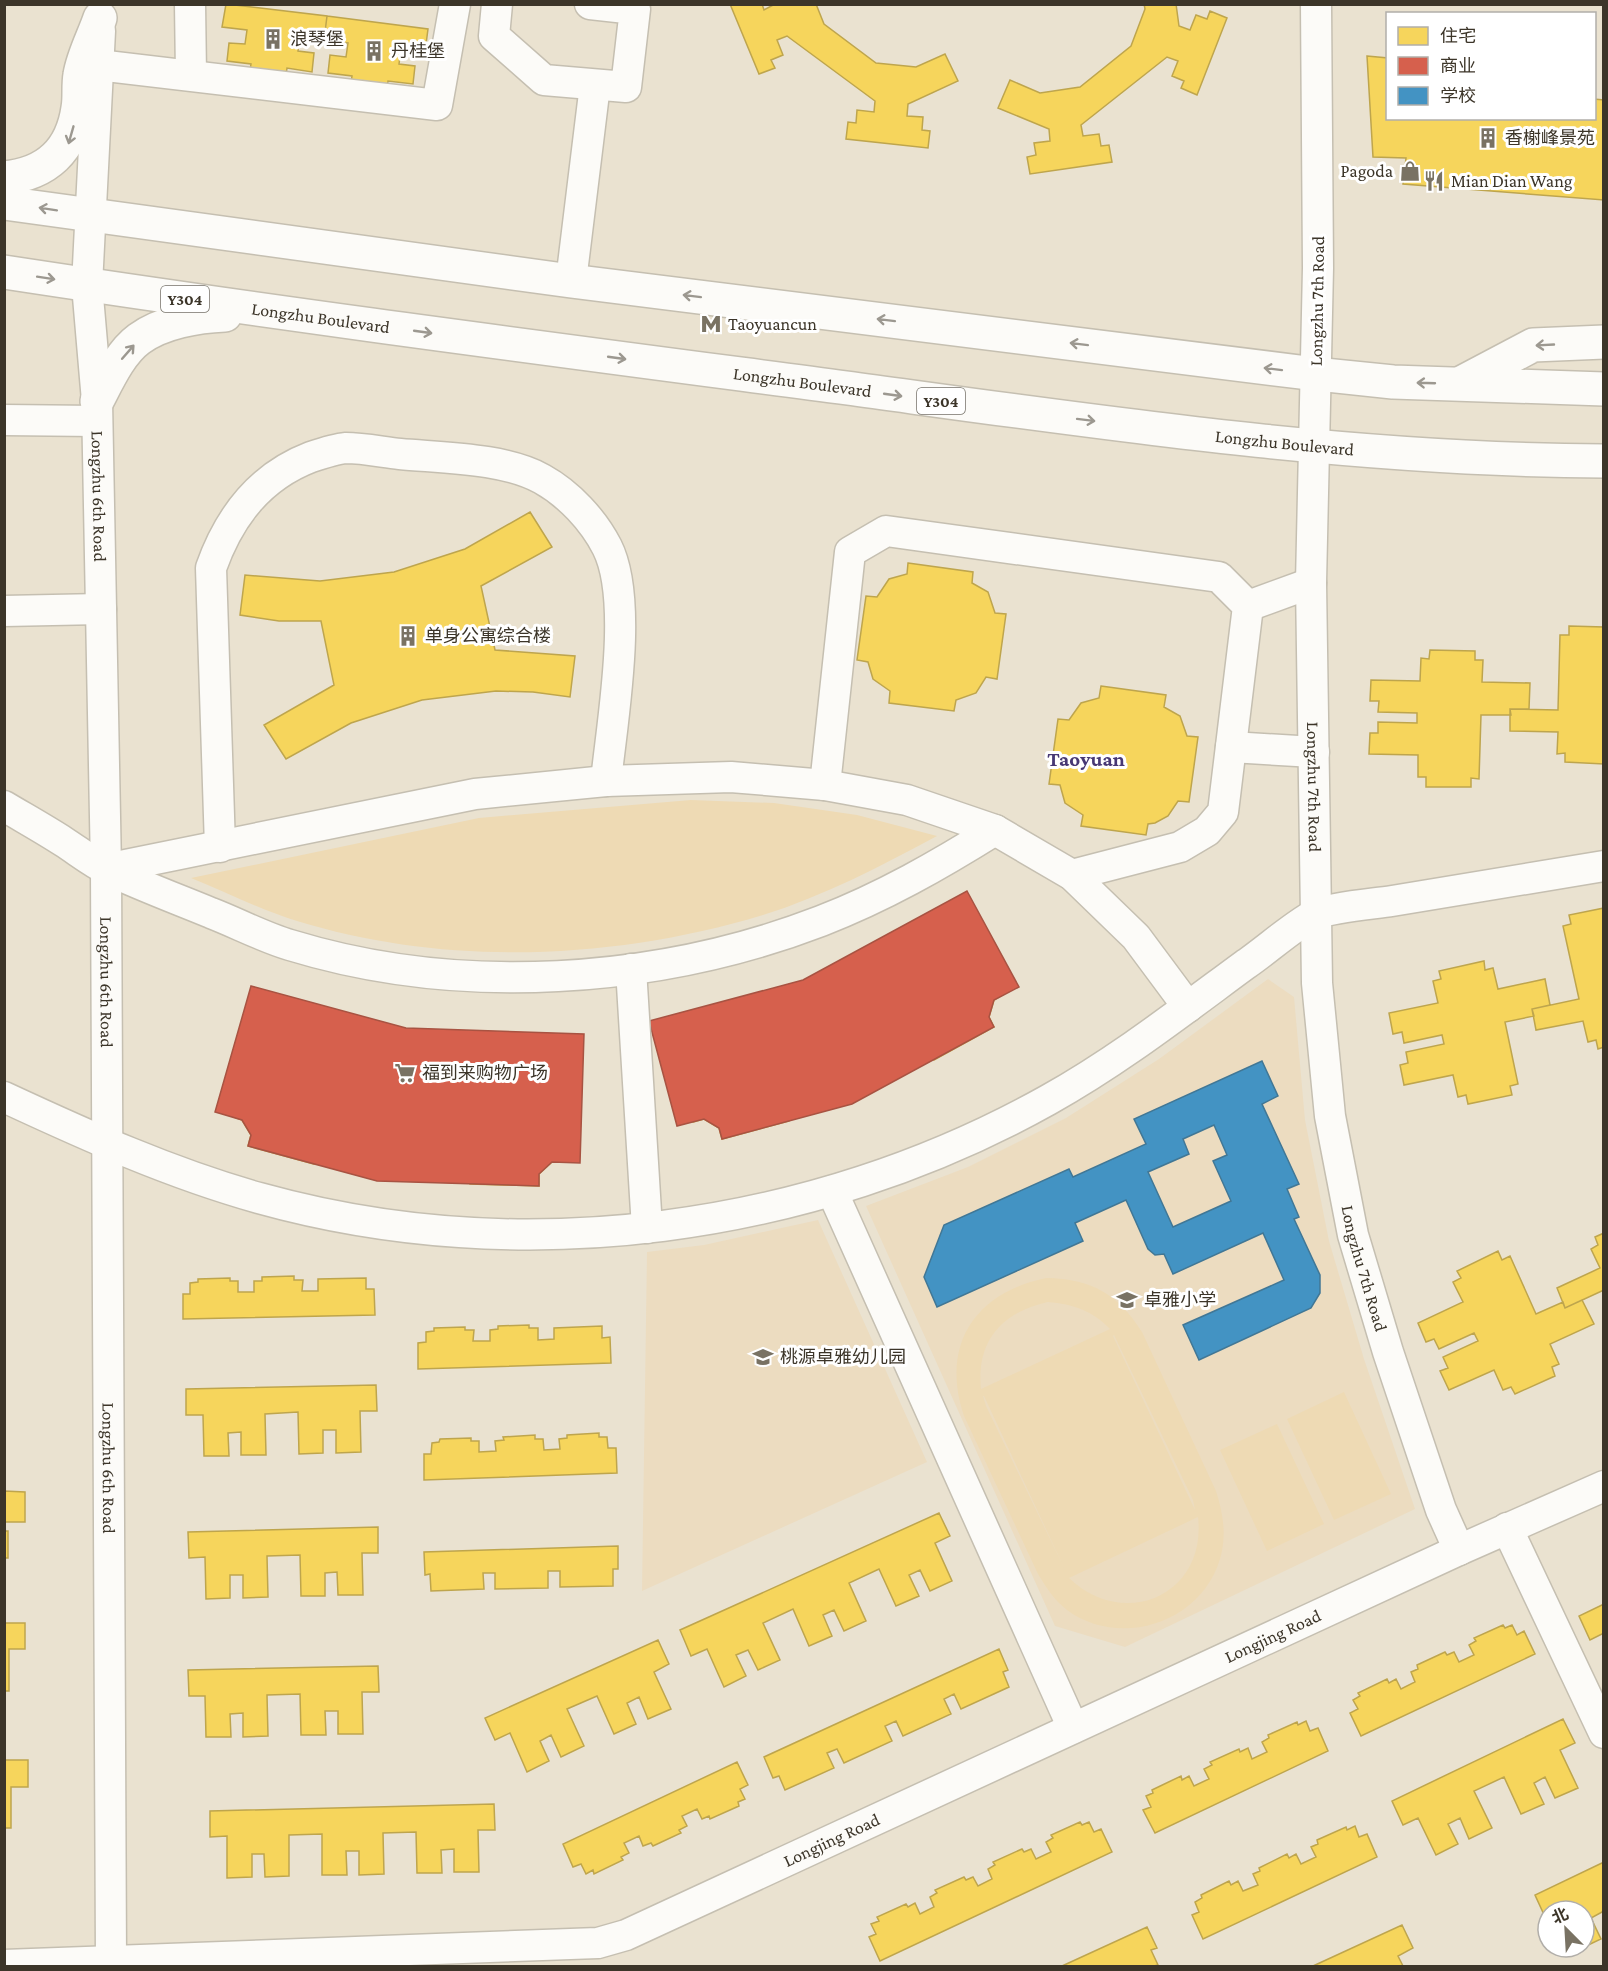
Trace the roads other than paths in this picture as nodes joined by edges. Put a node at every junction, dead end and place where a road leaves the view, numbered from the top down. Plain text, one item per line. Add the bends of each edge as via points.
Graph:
1 (190, 4) edge
2 (455, 4) edge
3 (497, 4) edge
4 (590, 4) edge
5 (1316, 4) edge
6 (100, 11) edge
7 (98, 65) junction
8 (191, 75) junction
9 (595, 85) junction
10 (4, 178) edge
11 (4, 203) edge
12 (92, 216) junction
13 (4, 272) edge
14 (571, 281) junction
15 (87, 285) junction
16 (282, 313) junction
17 (1604, 342) edge
18 (1316, 374) junction
19 (1460, 384) junction
20 (1604, 389) edge
21 (96, 411) junction
22 (4, 420) edge
23 (1314, 444) junction
24 (1604, 461) edge
25 (1311, 583) junction
26 (1248, 606) junction
27 (101, 609) junction
28 (4, 611) edge
29 (1231, 747) junction
30 (1314, 752) junction
31 (606, 782) junction
32 (825, 785) junction
33 (4, 806) edge
34 (995, 830) junction
35 (220, 847) junction
36 (1604, 866) edge
37 (106, 869) junction
38 (1072, 875) junction
39 (1316, 914) junction
40 (631, 969) junction
41 (1188, 1006) junction
42 (4, 1097) edge
43 (108, 1145) junction
44 (832, 1191) junction
45 (647, 1228) junction
46 (1604, 1486) edge
47 (1507, 1528) junction
48 (1459, 1550) junction
49 (1073, 1728) junction
50 (1604, 1733) edge
51 (603, 1954) edge
52 (111, 1960) junction
53 (4, 1965) edge

1 - 8 street
2 - 8 street via 437,105
3 - 9 street via 494,36 544,80
4 - 9 street via 635,9 626,87
5 - 18 street, Longzhu 7th Road
6 - 7 street, Longzhu 6th Road
6 -> 10 main road via 80,74 78,109 68,145 51,161 23,176
7 - 8 street
7 - 12 street, Longzhu 6th Road
9 - 14 street
12 -> 11 main road
12 - 14 main road
12 - 15 street, Longzhu 6th Road
13 -> 15 main road, Longzhu Boulevard / Y304
18 -> 14 main road
15 - 16 main road, Longzhu Boulevard / Y304
15 - 21 street, Longzhu 6th Road
21 -> 16 main road via 119,362 138,339 164,326 218,315
16 -> 23 main road, Longzhu Boulevard / Y304 via 1083,420
17 -> 19 main road via 1533,345
19 -> 18 main road
18 - 23 street, Longzhu 7th Road
19 - 20 main road
21 - 22 street
21 - 27 street, Longzhu 6th Road
23 - 24 main road, Longzhu Boulevard / Y304 via 1514,460
23 - 25 street, Longzhu 7th Road
25 - 26 street
25 - 30 street, Longzhu 7th Road
26 - 29 street
26 - 32 street via 1219,577 886,531 850,552
27 - 28 street
27 - 37 street, Longzhu 6th Road
29 - 30 street
29 - 38 street via 1222,812 1207,831 1180,847
30 - 39 street, Longzhu 7th Road
31 - 32 street via 731,777
31 - 35 street via 475,794
31 - 35 street via 621,624 619,585 608,548 582,510 542,479 491,462 345,448 311,457 274,476 242,505 221,538 211,568
32 - 34 street via 907,800
33 - 37 street
34 - 38 street
34 - 40 street via 891,890 821,921 738,947
35 - 37 street
36 - 39 street
37 - 40 street via 289,945 356,961 493,976
37 - 43 street, Longzhu 6th Road
38 - 41 street via 1136,937
39 - 41 street
39 - 48 street, Longzhu 7th Road via 1317,983 1330,1116 1353,1235 1391,1363 1441,1510
40 - 45 street
41 - 44 street via 1097,1071 1000,1125 898,1169
42 - 43 street
43 - 45 street via 254,1197 372,1222 482,1233
43 - 52 street, Longzhu 6th Road
44 - 45 street via 714,1218
44 - 49 street
46 - 47 street, Longjing Road
47 - 48 street, Longjing Road
47 - 50 street
48 - 49 street, Longjing Road
49 - 51 street, Longjing Road via 626,1935
51 - 52 street, Longjing Road
52 - 53 street, Longjing Road

